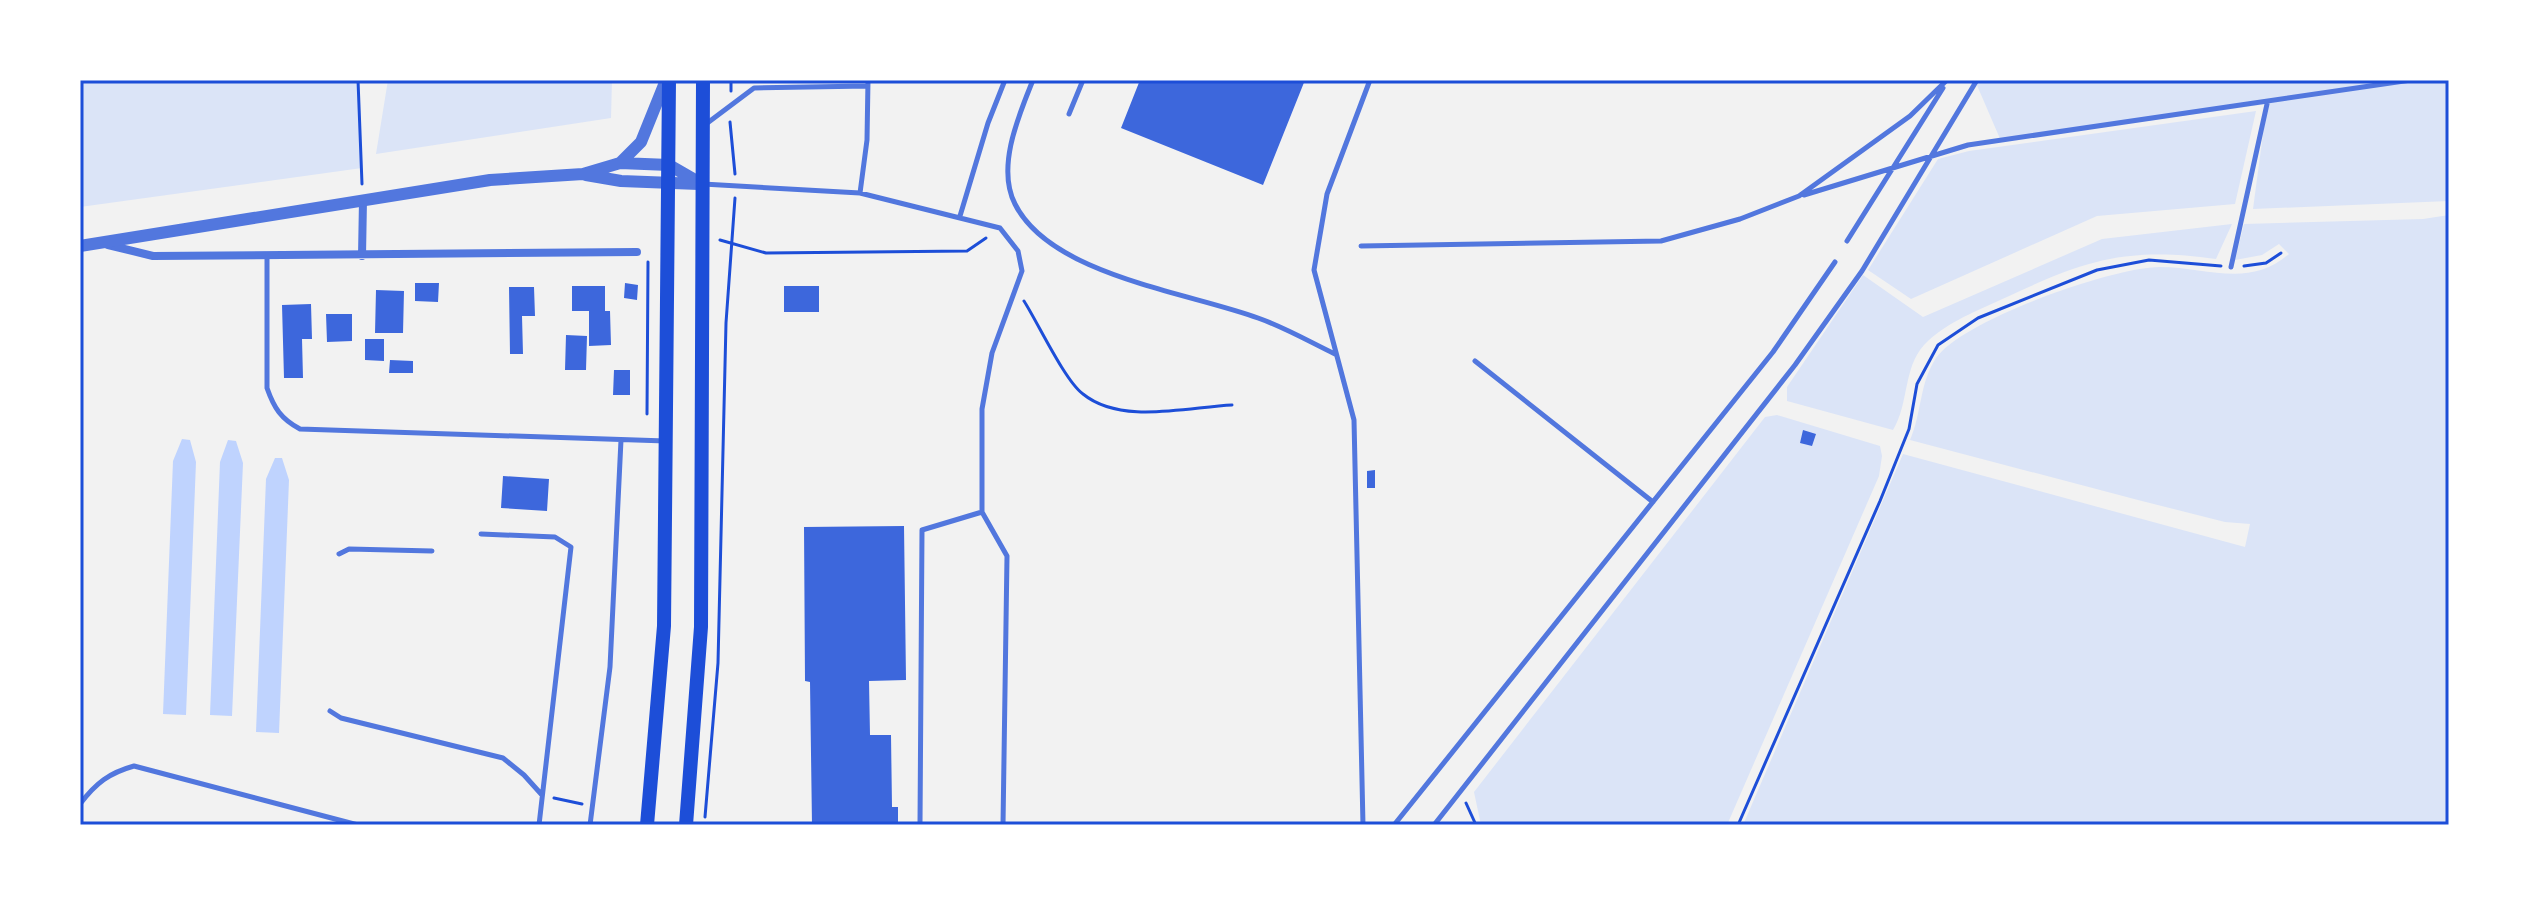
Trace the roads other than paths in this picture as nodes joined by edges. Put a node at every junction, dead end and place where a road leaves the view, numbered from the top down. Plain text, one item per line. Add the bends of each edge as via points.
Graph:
1 (667, 80) edge
2 (703, 80) edge
3 (1005, 80) edge
4 (1033, 80) edge
5 (1083, 80) edge
6 (1370, 80) edge
7 (1947, 80) edge
8 (1977, 80) edge
9 (2411, 80) edge
10 (767, 83) edge
11 (868, 83) edge
12 (2267, 104) junction
13 (1069, 114) dead end
14 (702, 127) junction
15 (1934, 155) junction
16 (620, 163) junction
17 (669, 165) junction
18 (1893, 168) junction
19 (583, 174) junction
20 (669, 183) junction
21 (702, 184) junction
22 (860, 193) junction
23 (1799, 196) junction
24 (363, 200) junction
25 (960, 216) junction
26 (1847, 241) dead end
27 (99, 242) junction
28 (80, 246) edge
29 (1361, 246) dead end
30 (637, 252) dead end
31 (362, 256) junction
32 (267, 258) junction
33 (1835, 262) dead end
34 (2231, 267) road end
35 (1335, 354) junction
36 (1475, 361) dead end
37 (621, 440) junction
38 (668, 441) junction
39 (1653, 502) junction
40 (982, 512) junction
41 (481, 534) dead end
42 (432, 551) dead end
43 (339, 554) dead end
44 (330, 711) dead end
45 (542, 796) junction
46 (80, 804) edge
47 (358, 825) edge
48 (539, 825) edge
49 (590, 825) edge
50 (647, 825) edge
51 (686, 825) edge
52 (920, 825) edge
53 (1003, 825) edge
54 (1363, 825) edge
55 (1394, 825) edge
56 (1434, 825) edge

1 - 16 street via 641,142
1 - 17 main road
2 - 14 main road
3 - 25 lane
4 - 35 lane via 1008,157 1013,202 1039,238 1072,259 1260,318
5 - 13 lane
6 - 35 lane via 1327,194 1314,270
7 - 18 lane
7 - 23 lane via 1910,116
8 - 15 lane
9 - 12 lane
10 - 11 lane
10 - 14 lane
11 - 22 lane
12 - 15 lane via 1968,145
12 - 34 lane
14 - 21 main road
15 - 18 lane
15 - 56 lane via 1795,365
16 - 17 street
16 - 19 street
17 - 20 main road
17 - 21 street
18 - 23 lane
18 - 26 lane
19 - 20 street
19 - 24 street via 490,180
20 - 21 street
20 - 38 main road
21 - 22 lane
21 - 51 main road via 701,627
22 - 25 lane
23 - 29 lane via 1661,241
24 - 27 street
24 - 31 street
25 - 40 lane via 1000,228 1018,251 1022,271 992,353 982,409
27 - 28 street
27 - 32 street via 153,256
30 - 31 street
31 - 32 street
32 - 37 lane via 267,388 284,420 300,429
33 - 39 lane via 1773,352
35 - 54 lane via 1354,420
36 - 39 lane
37 - 38 lane
37 - 49 lane via 610,667
38 - 50 main road via 664,626
39 - 55 lane
40 - 52 lane via 922,530
40 - 53 lane via 1007,556
41 - 45 lane via 555,537 571,547
42 - 43 lane via 349,549
44 - 45 lane via 503,758
45 - 48 lane
46 - 47 lane via 113,771 134,766

